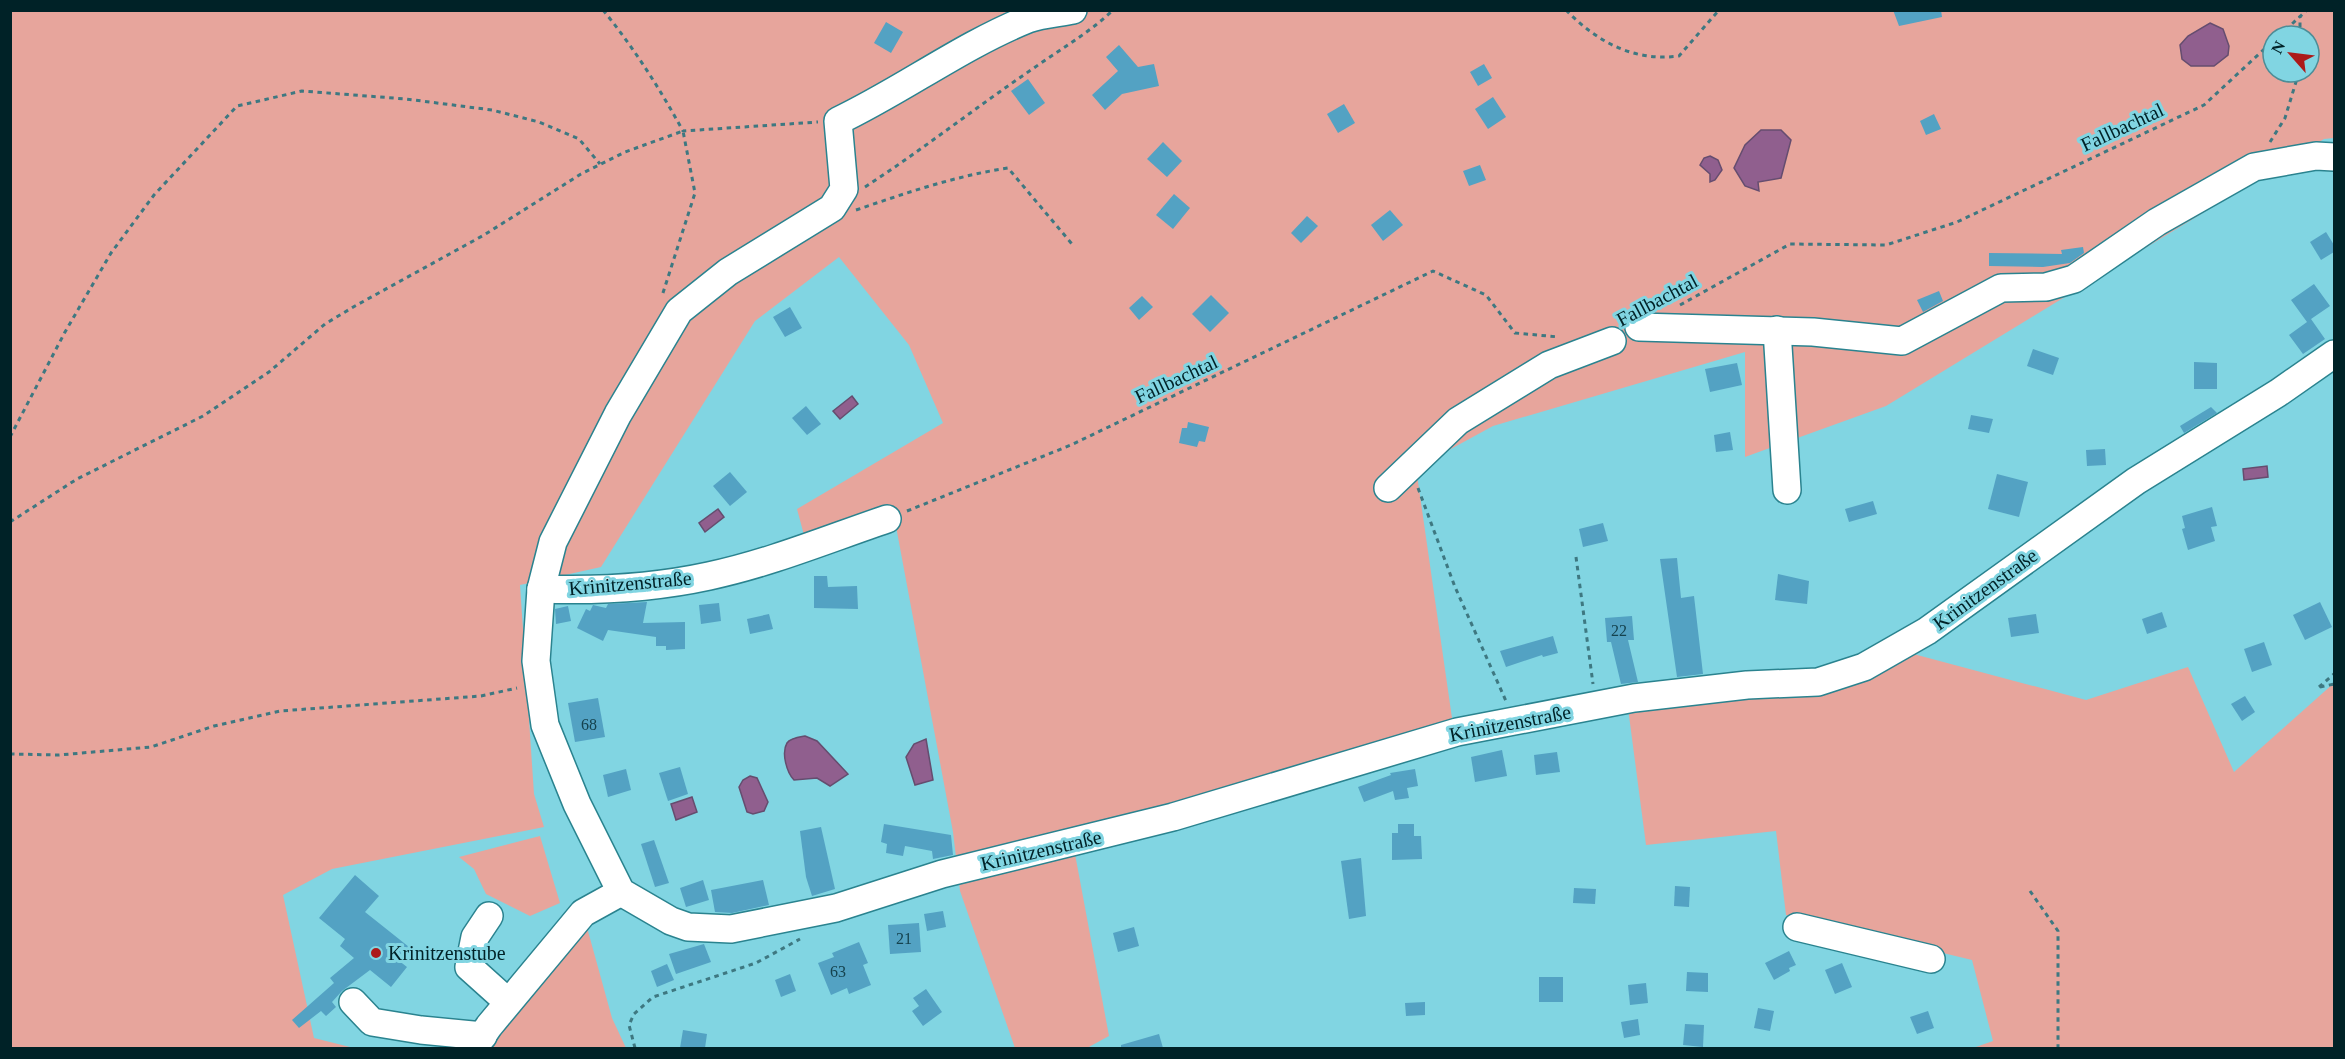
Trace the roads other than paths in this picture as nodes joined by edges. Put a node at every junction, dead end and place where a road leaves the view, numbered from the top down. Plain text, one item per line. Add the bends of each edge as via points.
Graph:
1 (1073, 10) edge
2 (2334, 157) edge
3 (1639, 327) dead end
4 (1777, 330) junction
5 (1612, 341) dead end
6 (2334, 354) edge
7 (1388, 488) dead end
8 (1787, 490) dead end
9 (887, 519) road end
10 (541, 589) junction
11 (621, 892) junction
12 (489, 916) dead end
13 (1797, 927) dead end
14 (1930, 959) dead end
15 (353, 1002) dead end
16 (506, 1005) junction
17 (479, 1042) edge

1 - 10 street via 1029,18 838,121 844,189 832,208 728,272 679,311 618,414 553,542
2 - 4 street via 2316,156 2254,167 2157,222 2074,279 2046,286 2001,288 1902,341
3 - 4 street
4 - 8 street
5 - 7 street via 1549,365 1458,421
6 - 11 street, Krinitzenstraße via 2136,481 1927,631 1864,667 1818,682 1634,698 1457,732 1173,817 942,874 836,908 731,929 688,927
9 - 10 street, Krinitzenstraße via 773,559 709,576 587,591
10 - 11 street, Krinitzenstraße via 536,661 545,724 577,804
11 - 16 street via 583,913
12 - 16 street via 475,937 470,967
13 - 14 street
15 - 17 street via 372,1022
16 - 17 street

